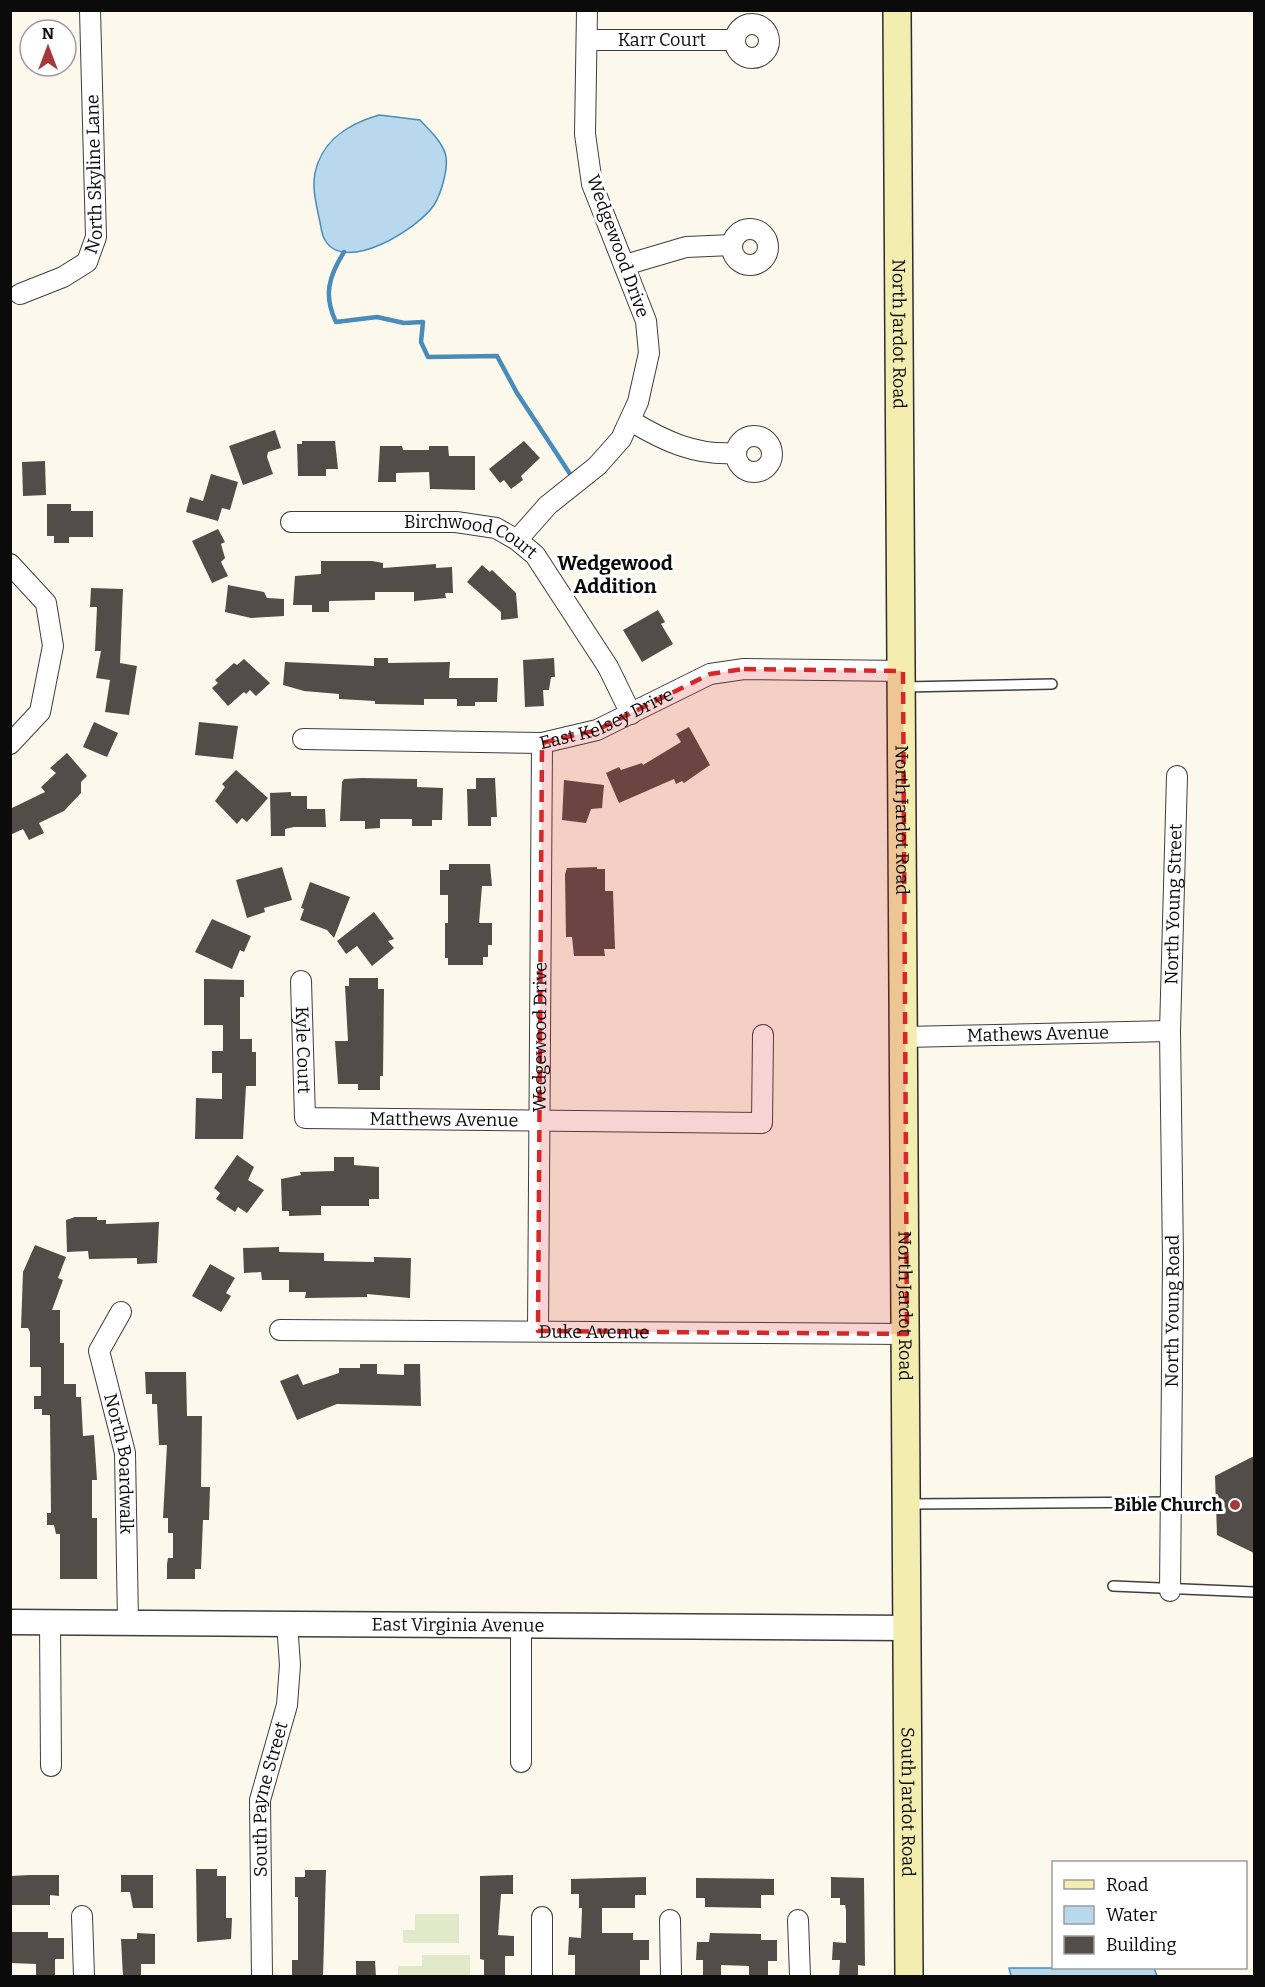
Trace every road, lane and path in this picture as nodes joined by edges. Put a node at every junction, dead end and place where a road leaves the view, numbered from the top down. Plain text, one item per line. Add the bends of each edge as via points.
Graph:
1 (90, 10) edge
2 (587, 10) edge
3 (897, 10) edge
4 (588, 40) junction
5 (735, 40) dead end
6 (732, 245) dead end
7 (625, 265) junction
8 (20, 294) dead end
9 (631, 421) junction
10 (736, 453) dead end
11 (291, 522) dead end
12 (518, 540) junction
13 (10, 564) edge
14 (903, 679) junction
15 (1052, 684) dead end
16 (631, 714) junction
17 (303, 739) dead end
18 (542, 742) junction
19 (10, 744) edge
20 (1177, 776) dead end
21 (301, 981) dead end
22 (1170, 1031) junction
23 (763, 1035) dead end
24 (904, 1038) junction
25 (304, 1118) joint
26 (539, 1120) junction
27 (121, 1312) dead end
28 (280, 1330) dead end
29 (538, 1331) junction
30 (907, 1334) junction
31 (1170, 1502) junction
32 (907, 1504) junction
33 (1113, 1586) dead end
34 (1170, 1591) junction
35 (1254, 1592) edge
36 (10, 1622) edge
37 (50, 1622) junction
38 (128, 1622) junction
39 (286, 1623) junction
40 (521, 1624) junction
41 (908, 1628) junction
42 (521, 1762) dead end
43 (51, 1766) dead end
44 (82, 1916) dead end
45 (542, 1917) dead end
46 (670, 1920) dead end
47 (798, 1920) dead end
48 (84, 1977) edge
49 (262, 1977) edge
50 (542, 1977) edge
51 (671, 1977) edge
52 (800, 1977) edge
53 (909, 1977) edge

1 - 8 street, North Skyline Lane via 96,237 87,262 63,277
2 - 4 street, Wedgewood Drive
3 - 14 main road, North Jardot Road
4 - 5 street, Karr Court
4 - 7 street, Wedgewood Drive via 587,158 592,184
6 - 7 street via 686,247
7 - 9 street, Wedgewood Drive via 648,337 646,367
9 - 10 street via 674,444 700,452
9 - 12 street, Wedgewood Drive via 611,452 548,505
11 - 12 street, Birchwood Court via 456,522 496,528
12 - 16 street, Birchwood Court via 535,555 608,666
13 - 19 street via 46,603 53,646 40,712
14 - 15 lane
14 - 16 street, East Kelsey Drive via 725,671 696,679
14 - 24 main road, North Jardot Road
16 - 18 street, East Kelsey Drive via 597,730
17 - 18 street, East Kelsey Drive
18 - 26 street, Wedgewood Drive
20 - 22 street, North Young Street
21 - 25 street, Kyle Court
22 - 24 street, Mathews Avenue
22 - 31 street, North Young Road
23 - 26 street, Matthews Avenue via 762,1123
24 - 30 main road, North Jardot Road
25 - 26 street, Matthews Avenue
26 - 29 street, Wedgewood Drive
27 - 38 street, North Boardwalk via 99,1351 125,1453
28 - 29 street, Duke Avenue
29 - 30 street, Duke Avenue
30 - 32 main road, North Jardot Road
31 - 32 lane
31 - 34 street, North Young Road
32 - 41 main road, North Jardot Road
33 - 34 lane
34 - 35 lane
36 - 37 street, East Virginia Avenue
37 - 38 street, East Virginia Avenue
37 - 43 street
38 - 39 street, East Virginia Avenue
39 - 40 street, East Virginia Avenue
39 - 49 street, South Payne Street via 290,1665 287,1704 260,1800
40 - 41 street, East Virginia Avenue
40 - 42 street
41 - 53 main road, South Jardot Road
44 - 48 street
45 - 50 street
46 - 51 street
47 - 52 street

